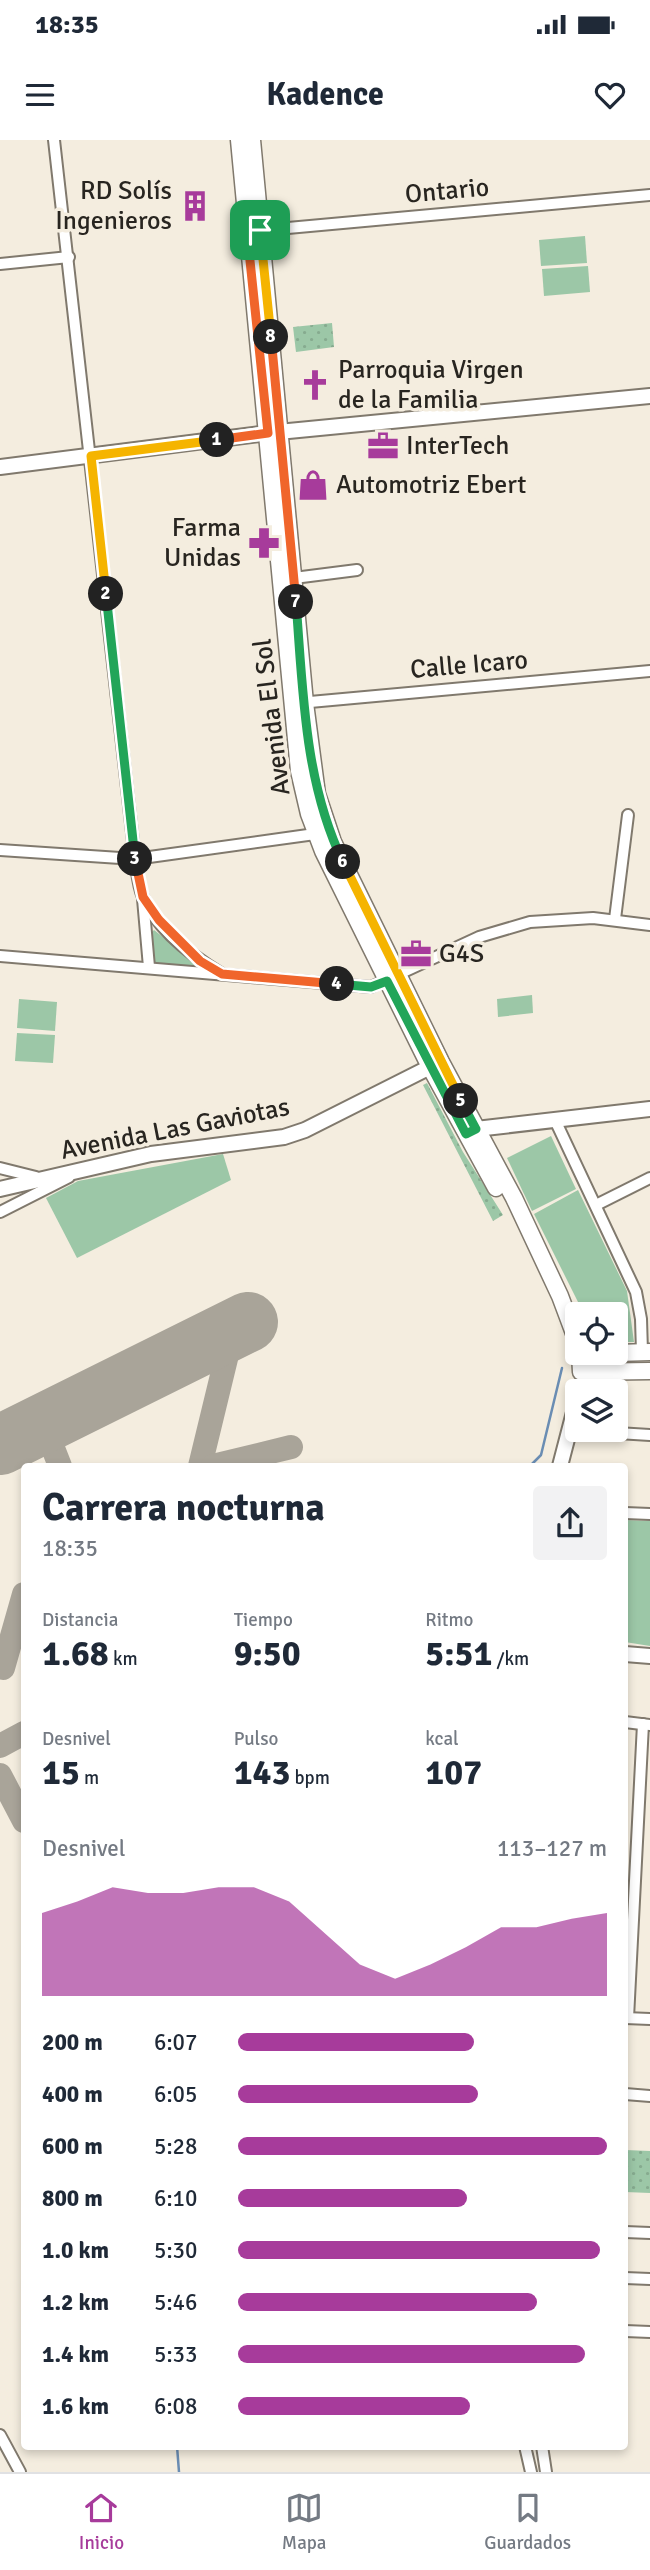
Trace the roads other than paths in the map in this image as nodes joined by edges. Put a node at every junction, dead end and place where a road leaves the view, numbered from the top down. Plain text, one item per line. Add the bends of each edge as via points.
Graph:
1 (54, 140) edge
2 (239, 140) edge
3 (252, 140) edge
4 (650, 195) edge
5 (254, 231) junction
6 (69, 257) junction
7 (0, 264) edge
8 (650, 396) edge
9 (274, 432) junction
10 (91, 456) junction
11 (0, 467) edge
12 (357, 570) dead end
13 (294, 578) junction
14 (650, 671) edge
15 (298, 704) junction
16 (628, 815) dead end
17 (315, 834) junction
18 (0, 850) edge
19 (135, 859) junction
20 (143, 897) junction
21 (615, 919) junction
22 (650, 925) edge
23 (0, 956) edge
24 (149, 967) junction
25 (222, 974) junction
26 (393, 978) junction
27 (435, 1065) junction
28 (648, 1106) edge
29 (555, 1121) junction
30 (471, 1131) junction
31 (0, 1168) edge
32 (80, 1171) junction
33 (650, 1178) edge
34 (0, 1189) edge
35 (596, 1205) junction
36 (0, 1212) edge
37 (565, 1309) edge
38 (646, 1352) edge
39 (628, 1353) edge
40 (581, 1365) edge
41 (650, 1371) edge
42 (581, 1372) junction
43 (580, 1379) edge
44 (628, 1434) edge
45 (650, 1435) edge
46 (566, 1442) edge
47 (561, 1463) edge
48 (628, 1513) edge
49 (650, 1514) edge
50 (628, 1654) edge
51 (650, 1656) edge
52 (628, 1722) edge
53 (646, 1724) edge
54 (628, 2003) edge
55 (628, 2018) edge
56 (650, 2019) edge
57 (628, 2094) edge
58 (650, 2096) edge
59 (628, 2232) edge
60 (650, 2233) edge
61 (628, 2277) edge
62 (650, 2279) edge
63 (628, 2331) edge
64 (650, 2332) edge
65 (0, 2435) edge
66 (526, 2450) edge
67 (543, 2450) edge
68 (20, 2472) edge
69 (531, 2472) edge
70 (546, 2472) edge

1 - 6 street
2 - 5 main road, Avenida El Sol
3 - 5 main road, Avenida El Sol
4 - 5 street, Ontario
5 - 9 main road, Avenida El Sol
6 - 7 street
6 - 10 street
8 - 9 street
9 - 10 street
9 - 13 main road, Avenida El Sol
9 - 15 main road, Avenida El Sol
10 - 11 street
10 - 19 street
12 - 13 street
13 - 15 main road, Avenida El Sol
14 - 15 street, Calle Icaro
15 - 17 main road, Avenida El Sol via 301,783
15 - 26 main road, Avenida El Sol via 327,825
16 - 21 street
17 - 19 street
17 - 26 main road, Avenida El Sol
18 - 19 street
19 - 20 street
20 - 24 street
20 - 25 street via 179,943
21 - 22 street
21 - 26 street via 559,918 505,928
23 - 24 street
24 - 25 street
25 - 26 street via 371,987
26 - 27 main road, Avenida El Sol
27 - 30 main road, Avenida El Sol
27 - 32 street, Avenida Las Gaviotas via 284,1137 150,1154
28 - 29 street
29 - 30 street
29 - 35 street
30 - 37 main road, Avenida El Sol via 504,1202 529,1235
31 - 32 street via 28,1177
32 - 34 street, Avenida Las Gaviotas
32 - 36 street
33 - 35 street
35 - 38 street via 636,1292
38 - 39 main road
40 - 42 main road
41 - 42 main road
42 - 43 street
44 - 45 street
46 - 47 street
48 - 49 street
50 - 51 street
52 - 53 street
53 - 54 street
55 - 56 street
57 - 58 street
59 - 60 street
61 - 62 street
63 - 64 street
65 - 68 street
66 - 69 street
67 - 70 street

